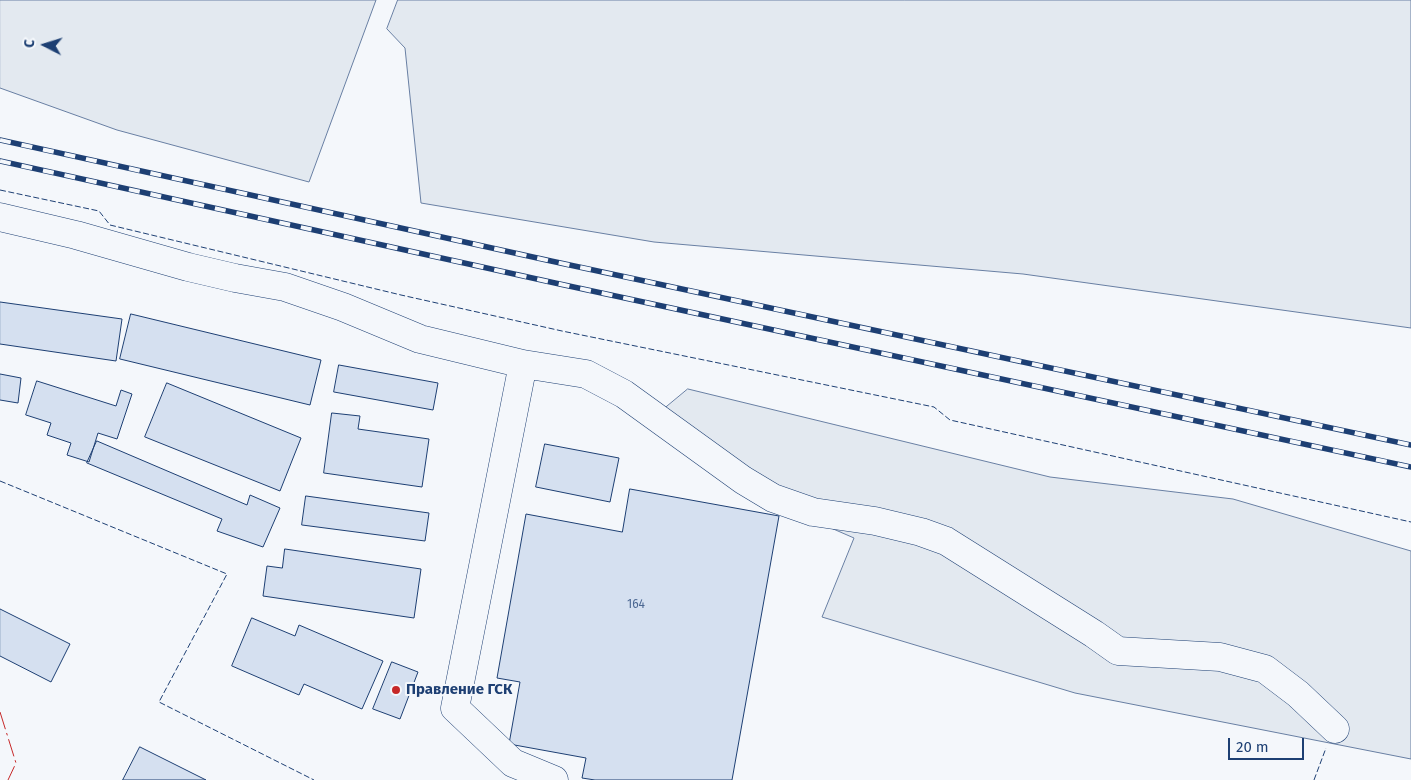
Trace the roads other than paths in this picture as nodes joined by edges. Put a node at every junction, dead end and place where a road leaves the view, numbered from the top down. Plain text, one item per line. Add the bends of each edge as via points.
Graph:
1 (0, 217) edge
2 (523, 364) junction
3 (1335, 729) dead end
4 (554, 780) edge

1 - 2 lane via 188,267 286,287 420,339
2 - 3 lane via 586,374 624,394 773,498 813,512 921,532 946,541 1118,651 1220,657 1265,669
2 - 4 lane via 454,708 512,763

